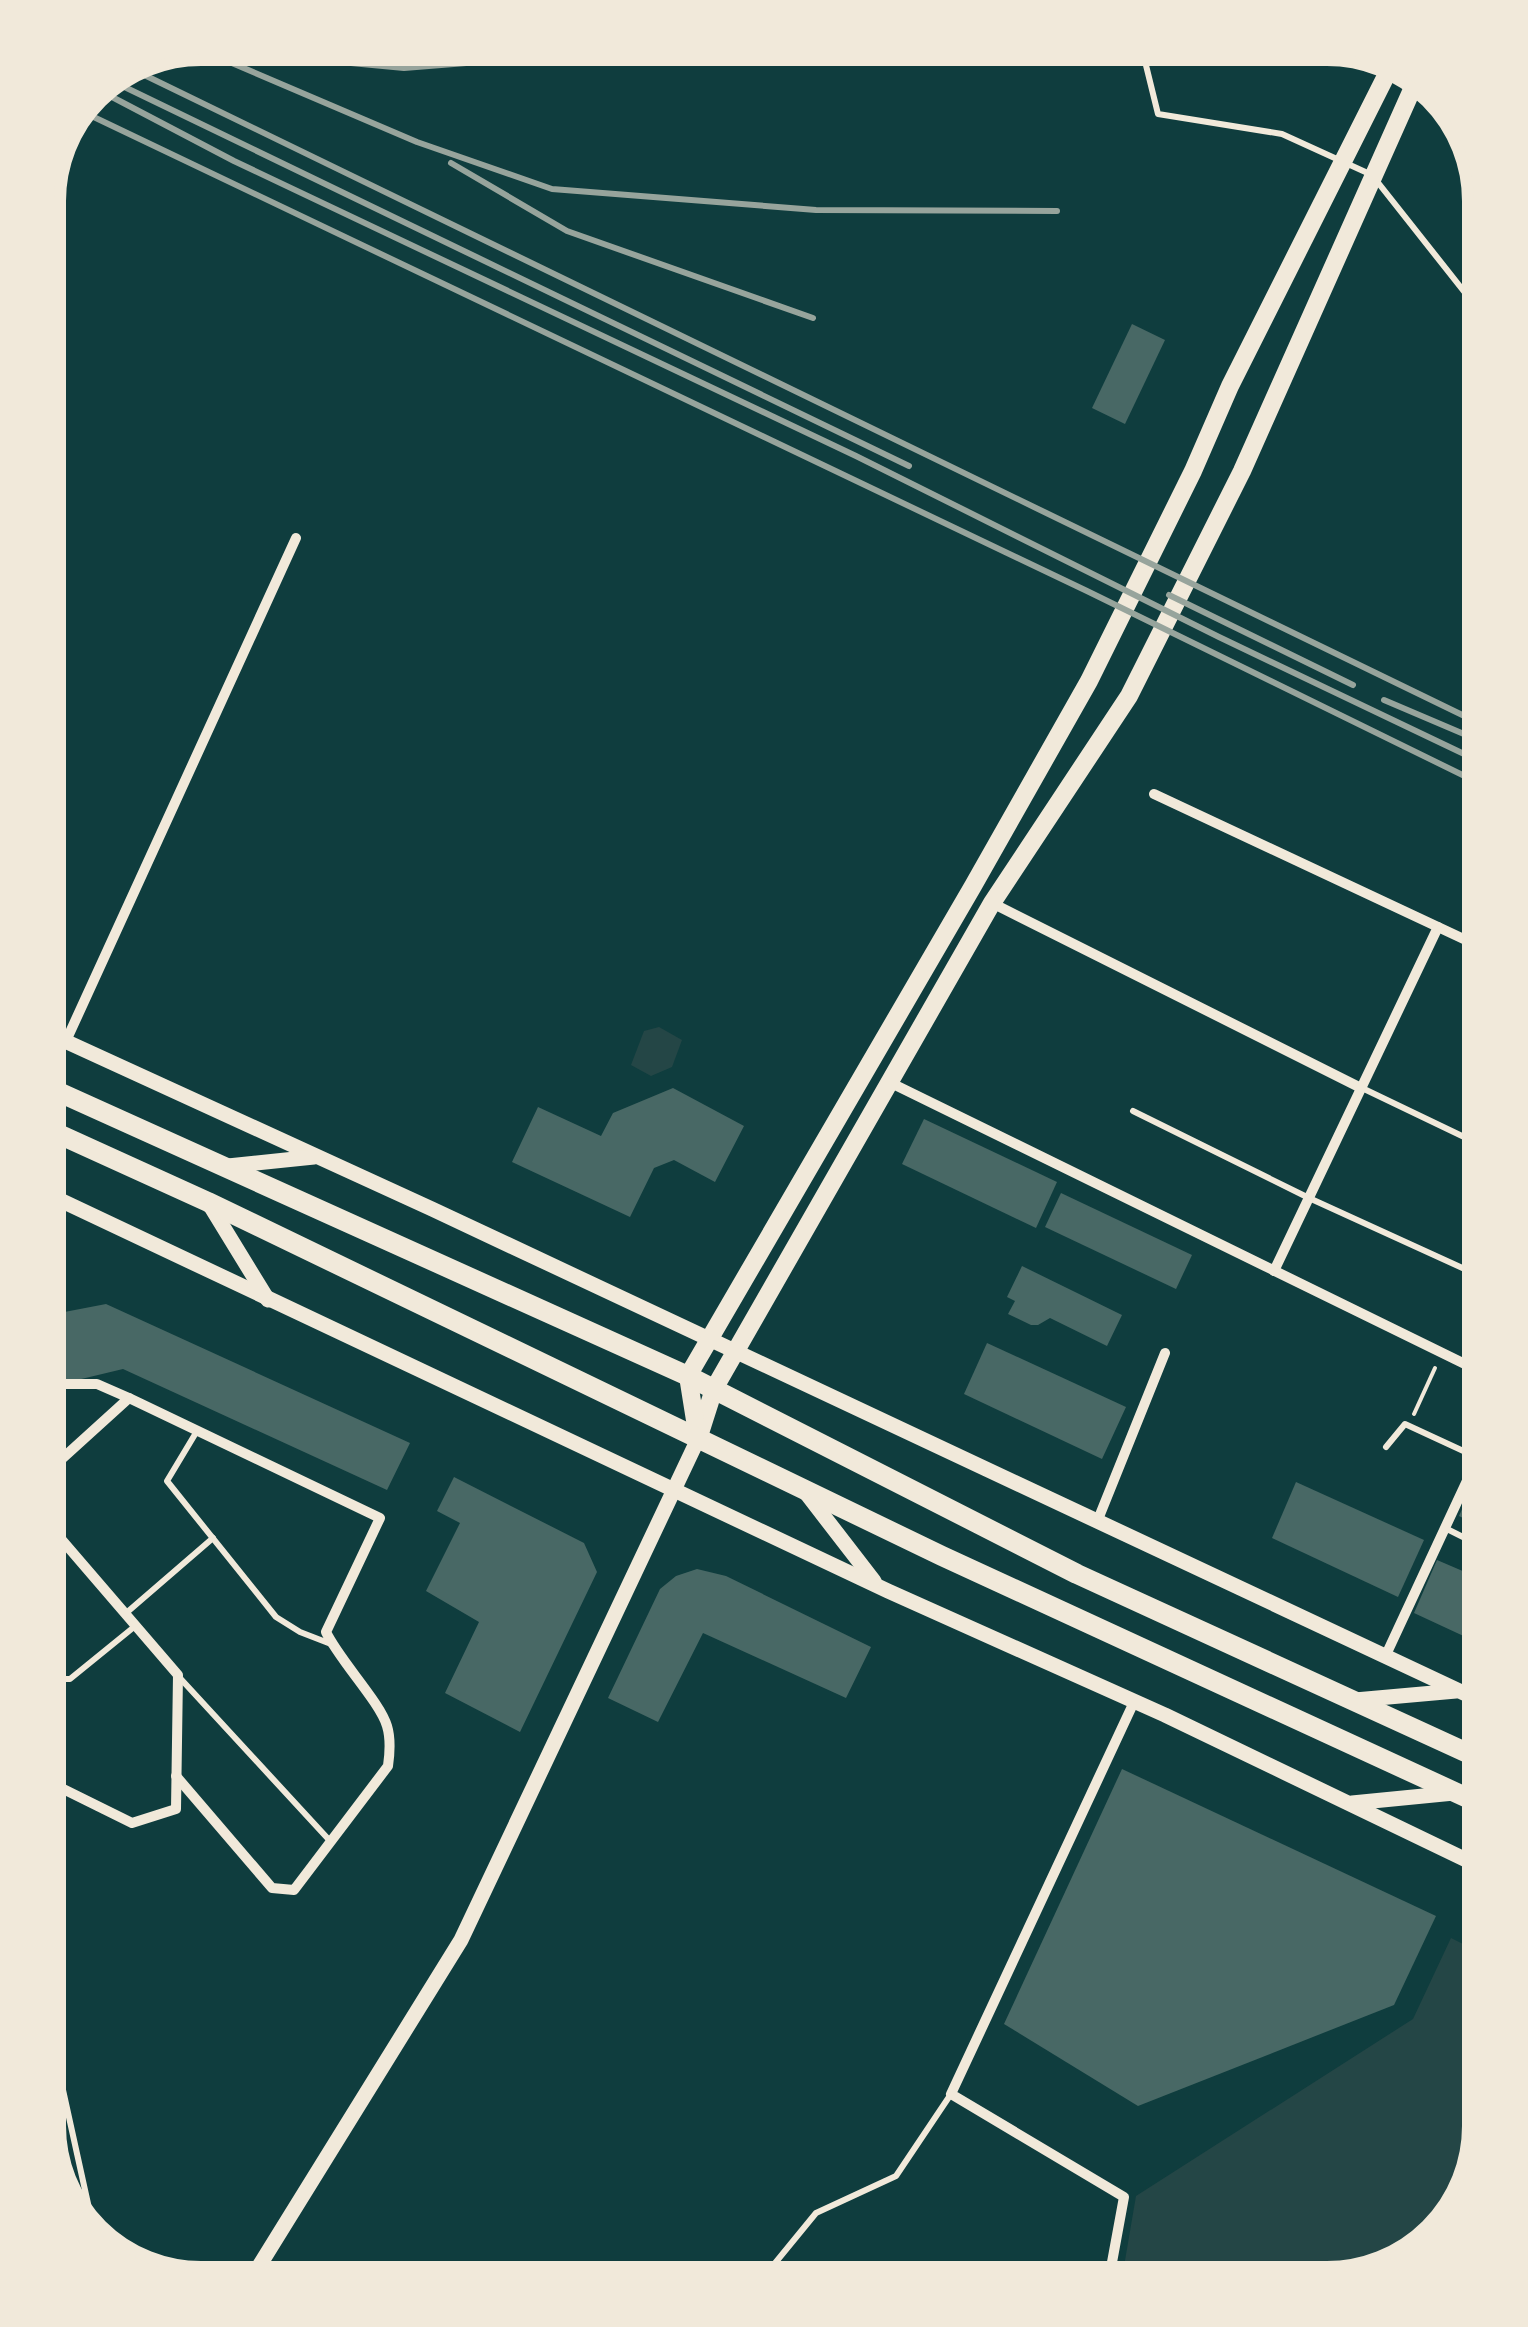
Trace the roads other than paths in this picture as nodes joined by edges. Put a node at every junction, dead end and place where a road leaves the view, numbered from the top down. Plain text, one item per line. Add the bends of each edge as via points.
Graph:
1 (1144, 60) edge
2 (1387, 74) edge
3 (1412, 90) edge
4 (1343, 161) junction
5 (1372, 175) junction
6 (1468, 295) edge
7 (296, 538) dead end
8 (1154, 794) dead end
9 (992, 903) junction
10 (1438, 926) junction
11 (1468, 940) edge
12 (60, 1038) edge
13 (66, 1041) junction
14 (889, 1082) junction
15 (1361, 1088) junction
16 (60, 1094) edge
17 (1133, 1111) dead end
18 (60, 1134) edge
19 (1468, 1139) edge
20 (318, 1157) junction
21 (223, 1167) junction
22 (1309, 1198) junction
23 (60, 1200) edge
24 (208, 1202) junction
25 (1274, 1271) junction
26 (1468, 1271) edge
27 (269, 1301) junction
28 (710, 1340) junction
29 (735, 1352) junction
30 (1166, 1353) dead end
31 (1468, 1366) edge
32 (688, 1376) junction
33 (60, 1384) edge
34 (714, 1389) junction
35 (129, 1398) junction
36 (198, 1430) junction
37 (698, 1439) junction
38 (1386, 1447) dead end
39 (1468, 1453) edge
40 (60, 1460) edge
41 (1468, 1485) edge
42 (674, 1490) junction
43 (804, 1490) junction
44 (1097, 1522) junction
45 (1445, 1528) junction
46 (213, 1538) junction
47 (60, 1539) edge
48 (1468, 1539) edge
49 (878, 1586) junction
50 (124, 1615) junction
51 (134, 1627) junction
52 (332, 1644) junction
53 (1386, 1657) junction
54 (178, 1675) junction
55 (60, 1678) edge
56 (1460, 1691) junction
57 (1468, 1695) edge
58 (1354, 1700) junction
59 (1134, 1702) junction
60 (1468, 1753) edge
61 (176, 1776) junction
62 (60, 1788) edge
63 (1458, 1793) junction
64 (1468, 1798) edge
65 (1348, 1803) junction
66 (330, 1842) junction
67 (1468, 1860) edge
68 (60, 2079) edge
69 (951, 2094) junction
70 (90, 2213) edge
71 (259, 2267) edge
72 (772, 2267) edge
73 (1111, 2267) edge

1 - 4 lane via 1158,114 1282,134
2 - 4 main road
3 - 5 main road
4 - 5 lane
4 - 28 main road via 1088,681
5 - 6 lane
5 - 9 main road via 1256,442 1129,696
7 - 13 street
8 - 10 street
9 - 14 main road
9 - 15 street
10 - 11 street
10 - 15 street
12 - 13 street
13 - 20 street
14 - 25 street
14 - 29 main road
15 - 19 lane
15 - 22 street
16 - 21 highway
17 - 22 lane
18 - 24 highway
20 - 21 street
20 - 28 street
21 - 32 highway
22 - 25 street
22 - 26 lane
23 - 27 street
24 - 27 street
24 - 37 highway
25 - 31 street
27 - 42 street
28 - 29 street
28 - 32 main road
29 - 34 main road
29 - 44 street
30 - 44 street
32 - 34 highway
32 - 37 main road
33 - 35 street via 97,1384
34 - 37 main road
34 - 58 highway via 1077,1574
35 - 36 street
35 - 40 street
36 - 46 lane via 167,1481
36 - 52 street via 380,1518 326,1632
37 - 42 street
37 - 43 highway
38 - 39 lane via 1405,1424
41 - 45 street
42 - 49 street
42 - 71 street via 461,1940
43 - 49 street
43 - 63 highway
44 - 53 street
45 - 48 lane
45 - 53 street
46 - 50 lane
46 - 52 lane via 276,1618
47 - 50 street
49 - 59 street
50 - 51 street
51 - 54 street
51 - 55 lane via 70,1678
52 - 66 street via 387,1722 390,1748 388,1766
53 - 56 street
54 - 61 street
54 - 66 lane
56 - 57 street
56 - 58 street
58 - 60 highway
59 - 65 street
59 - 69 street
61 - 62 street via 176,1809 132,1823
61 - 66 street via 272,1888 294,1890
63 - 64 highway
63 - 65 street
65 - 67 street
68 - 70 lane
69 - 72 lane via 896,2176 816,2213
69 - 73 street via 1124,2197

